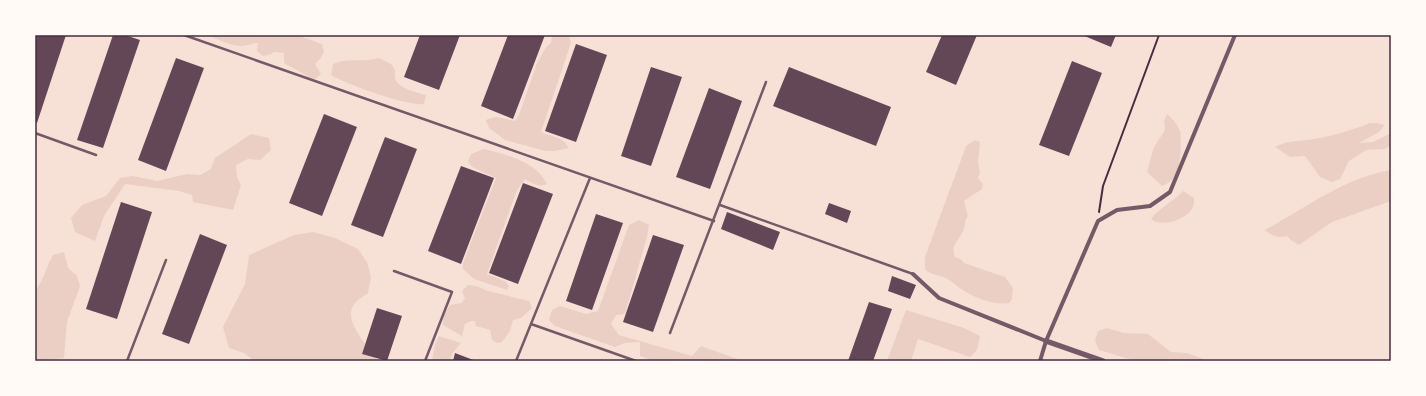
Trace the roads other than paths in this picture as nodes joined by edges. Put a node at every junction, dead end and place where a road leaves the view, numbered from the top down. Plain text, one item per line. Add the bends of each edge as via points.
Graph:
1 (184, 35) edge
2 (1235, 35) edge
3 (766, 82) dead end
4 (35, 133) edge
5 (96, 155) dead end
6 (590, 178) junction
7 (720, 205) junction
8 (714, 221) junction
9 (166, 260) dead end
10 (394, 271) dead end
11 (913, 274) joint
12 (531, 324) junction
13 (670, 333) dead end
14 (1046, 341) junction
15 (127, 361) edge
16 (425, 361) edge
17 (516, 361) edge
18 (636, 361) edge
19 (1040, 361) edge
20 (1103, 361) edge

1 - 6 lane
2 - 14 street via 1170,192 1150,206 1117,210 1098,221
3 - 7 lane
4 - 5 lane
6 - 8 lane
6 - 12 lane
7 - 8 lane
7 - 11 lane
8 - 13 lane
9 - 15 lane
10 - 16 lane via 452,292
11 - 14 street via 939,298
12 - 17 lane
12 - 18 lane
14 - 19 street
14 - 20 street

